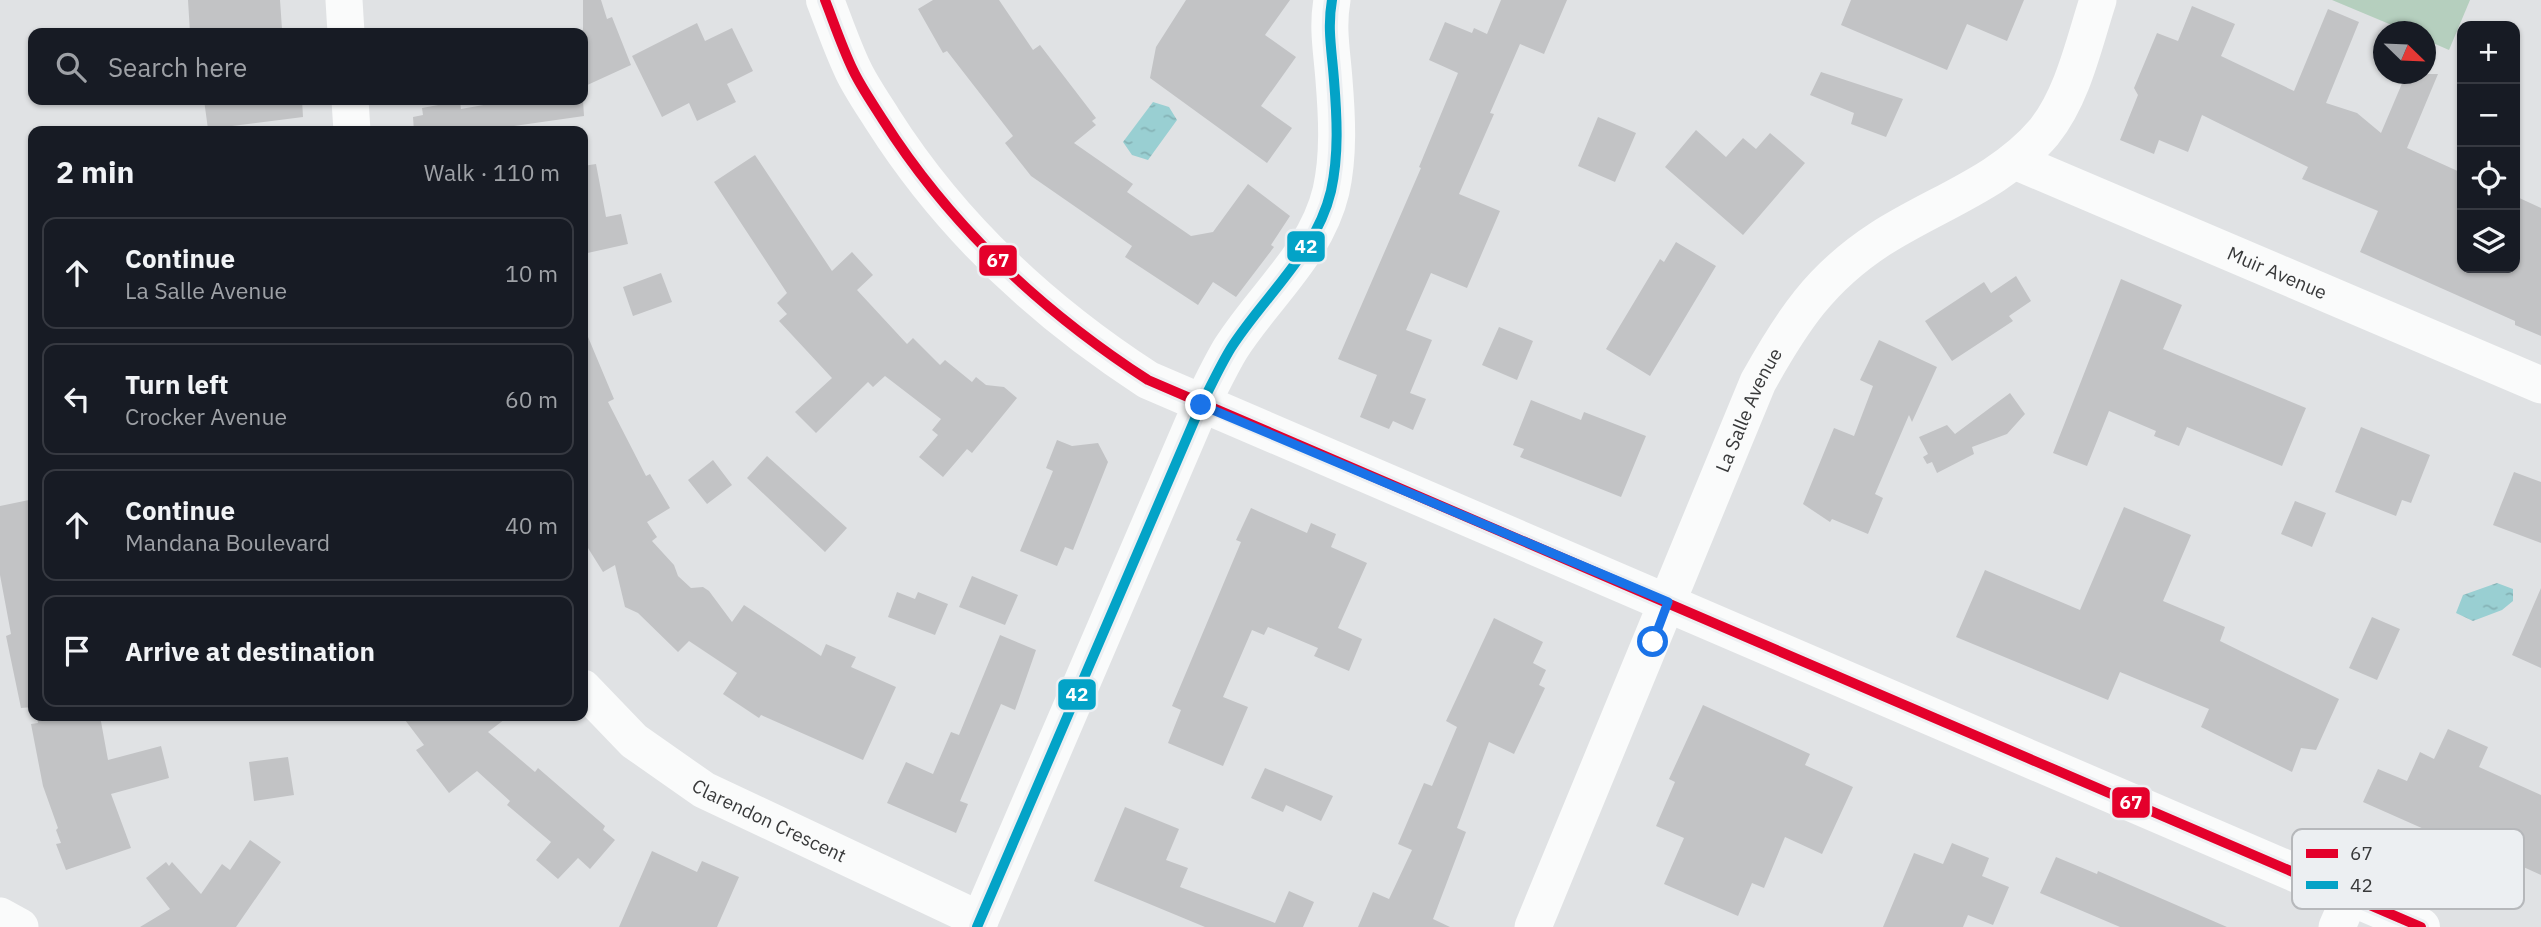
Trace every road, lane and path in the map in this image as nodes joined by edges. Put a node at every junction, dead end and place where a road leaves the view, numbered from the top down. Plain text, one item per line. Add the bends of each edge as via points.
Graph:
1 (344, 0) edge
2 (825, 0) edge
3 (1332, 0) edge
4 (2098, 0) edge
5 (346, 28) edge
6 (350, 105) edge
7 (352, 126) edge
8 (2015, 161) junction
9 (2541, 386) edge
10 (1201, 405) junction
11 (1668, 602) junction
12 (588, 693) edge
13 (2292, 889) edge
14 (2343, 912) edge
15 (0, 916) edge
16 (978, 923) edge
17 (20, 927) edge
18 (1534, 927) edge
19 (2421, 927) edge

1 - 5 street
2 - 10 street via 853,72 905,154 988,254 1091,343 1148,380
3 - 10 street via 1328,24 1337,127 1330,193 1309,243 1231,349
4 - 8 street, La Salle Avenue via 2070,85 2045,130
6 - 7 street
8 - 9 street, Muir Avenue
8 - 11 street, La Salle Avenue via 1880,239 1823,285 1790,324 1758,382
10 - 11 street
10 - 16 street
11 - 13 street
11 - 18 street, La Salle Avenue
12 - 16 street, Clarendon Crescent via 634,741 704,790
14 - 19 street
15 - 17 street

